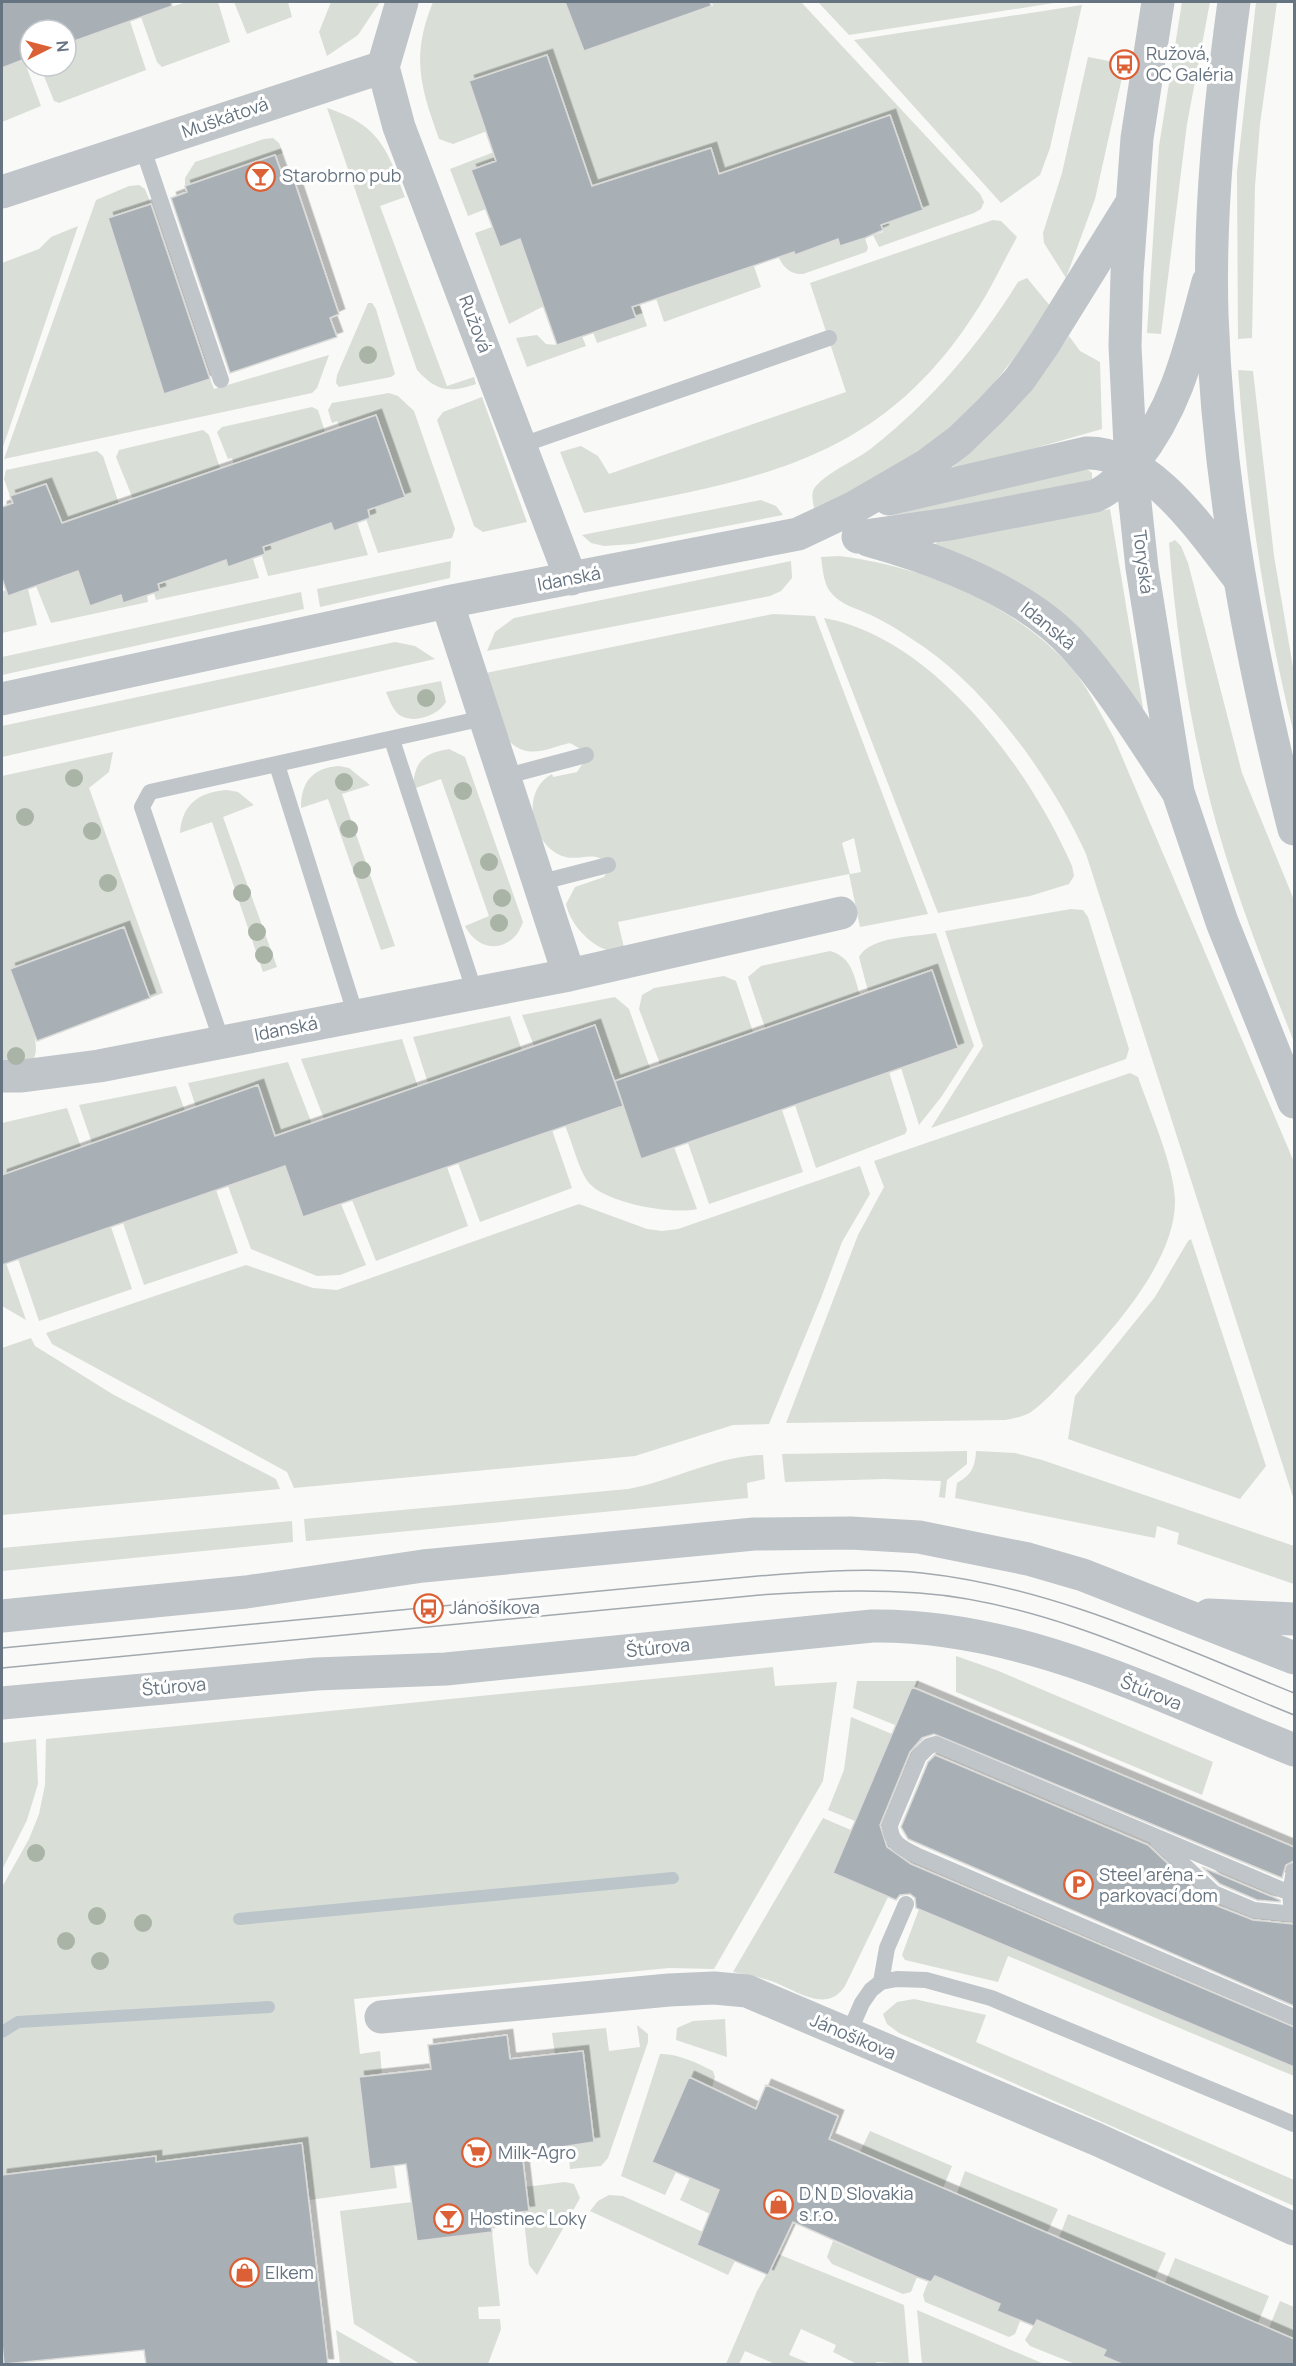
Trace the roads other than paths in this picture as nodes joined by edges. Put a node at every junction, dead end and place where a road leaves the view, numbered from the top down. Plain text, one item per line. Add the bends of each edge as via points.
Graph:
1 (402, 2) edge
2 (1158, 2) edge
3 (1234, 2) edge
4 (383, 68) junction
5 (142, 146) junction
6 (2, 192) edge
7 (1131, 204) junction
8 (1212, 267) junction
9 (829, 338) dead end
10 (221, 380) dead end
11 (522, 445) junction
12 (1131, 465) junction
13 (855, 522) junction
14 (1239, 578) junction
15 (571, 579) junction
16 (447, 602) junction
17 (2, 699) edge
18 (484, 718) junction
19 (392, 740) junction
20 (586, 755) dead end
21 (277, 765) junction
22 (503, 777) junction
23 (1178, 792) junction
24 (1294, 829) edge
25 (608, 866) dead end
26 (538, 883) junction
27 (842, 913) dead end
28 (569, 975) junction
29 (476, 993) junction
30 (356, 1016) junction
31 (222, 1042) junction
32 (2, 1076) edge
33 (1294, 1102) edge
34 (1185, 1614) junction
35 (2, 1616) edge
36 (1294, 1619) edge
37 (1294, 1658) edge
38 (2, 1703) edge
39 (1207, 1715) junction
40 (1294, 1750) edge
41 (1294, 1765) edge
42 (1148, 1832) junction
43 (1294, 1871) edge
44 (1290, 1893) junction
45 (906, 1904) dead end
46 (1294, 1912) edge
47 (882, 1982) junction
48 (381, 2017) dead end
49 (1294, 2017) edge
50 (848, 2035) junction
51 (1294, 2124) edge
52 (1294, 2229) edge

1 - 4 street
2 - 7 street, Toryská
3 - 8 street via 1217,153
4 - 5 street, Muškátová
4 - 11 street, Ružová via 399,127
5 - 6 street, Muškátová
5 - 10 lane
7 - 12 street, Toryská via 1125,346
7 - 13 street via 1050,335 1012,388 959,441
8 - 12 street, Idanská via 1172,403 1153,438
8 - 14 street via 1215,385
9 - 11 lane
11 - 15 street, Ružová
12 - 13 street, Idanská via 1099,453 1086,453
12 - 13 street, Idanská via 1115,484 1095,496 949,524
12 - 14 street, Idanská via 1176,501
12 - 23 street, Toryská via 1142,568
13 - 15 street, Idanská
13 - 23 street, Idanská via 903,550 1011,597 1058,632 1101,677
14 - 24 street
15 - 16 street, Idanská
16 - 17 street, Idanská
16 - 18 street
18 - 19 lane
18 - 22 street
19 - 21 lane
19 - 29 lane
20 - 22 lane
21 - 30 lane
21 - 31 lane via 150,792 142,807
22 - 26 street
23 - 33 street, Toryská via 1222,922
25 - 26 lane
26 - 28 street
27 - 28 street, Idanská
28 - 29 street, Idanská
29 - 30 street, Idanská
30 - 31 street, Idanská
31 - 32 street, Idanská via 99,1066
34 - 35 street via 1083,1575 974,1546 919,1537 800,1532 423,1566 257,1590
34 - 36 street
34 - 37 street
38 - 39 street, Štúrova via 316,1674 446,1669 910,1625 1016,1644
39 - 40 street, Štúrova
39 - 41 lane
42 - 44 lane
42 - 46 lane via 1214,1893 1254,1910
42 - 49 lane via 936,1744 919,1756 890,1825 896,1844 916,1855
43 - 44 lane
44 - 46 lane
45 - 47 lane via 887,1948
47 - 50 lane via 862,2003
47 - 51 lane via 926,1980 991,1998
48 - 50 street, Jánošíkova via 714,1988 747,1992
50 - 52 street, Jánošíkova via 1096,2139

